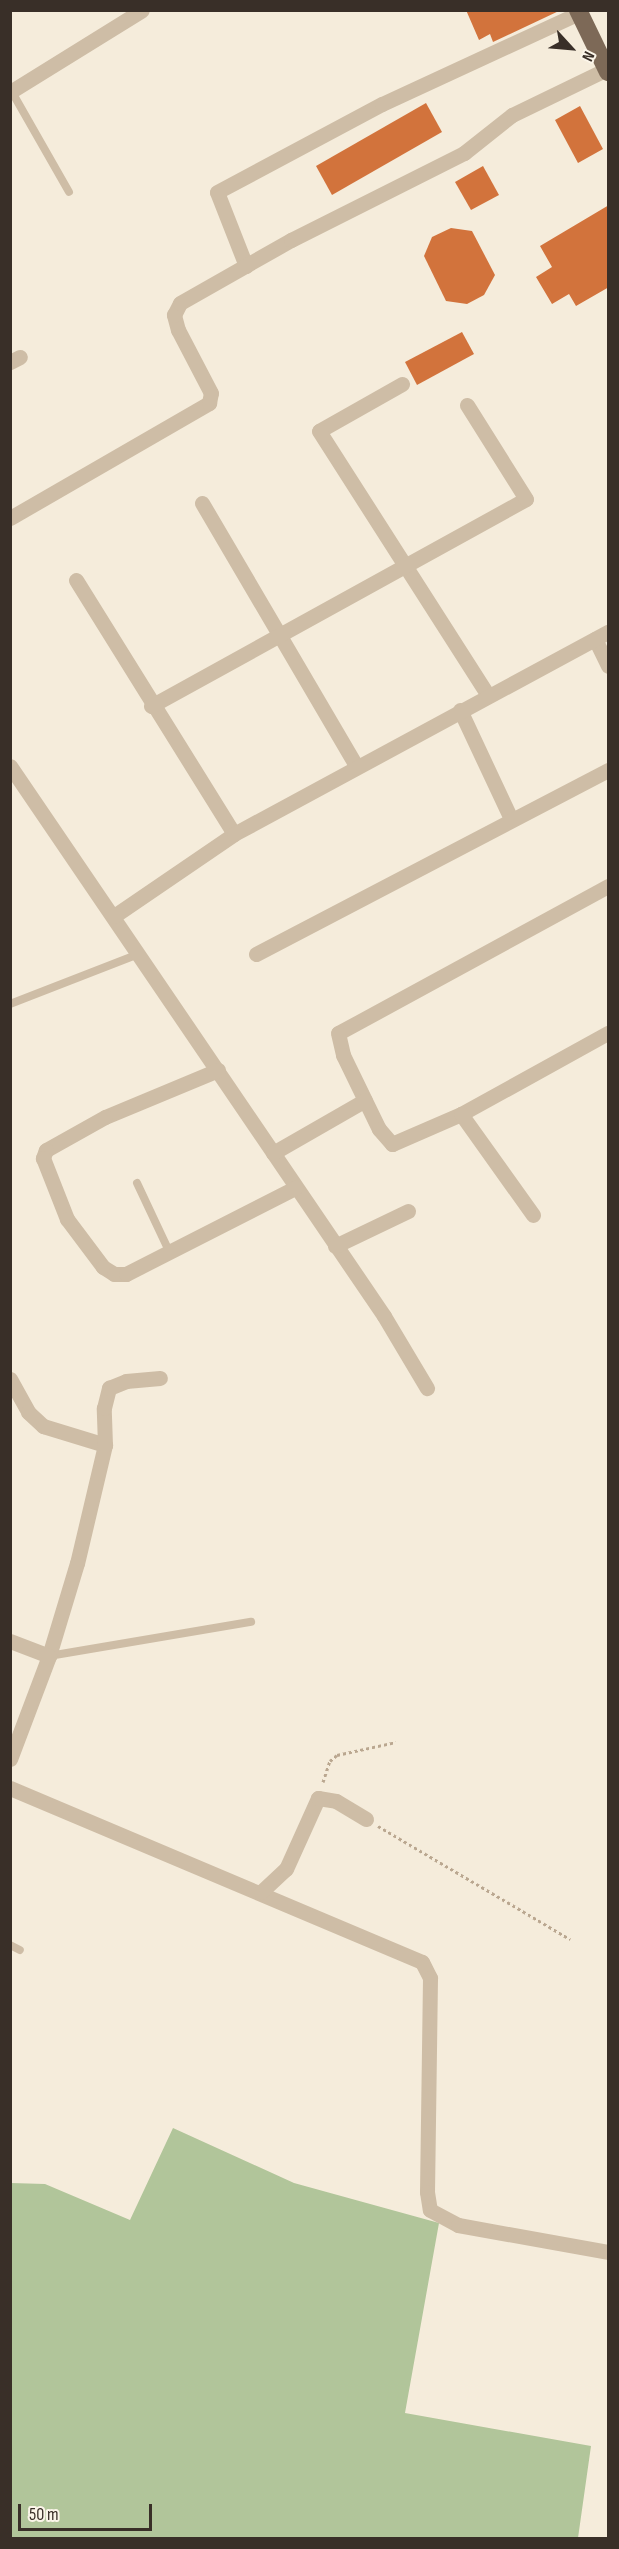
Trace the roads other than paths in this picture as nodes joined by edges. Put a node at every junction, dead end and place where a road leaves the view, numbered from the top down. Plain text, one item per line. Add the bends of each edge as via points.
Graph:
1 (142, 10) edge
2 (579, 12) edge
3 (608, 70) edge
4 (11, 92) edge
5 (69, 192) dead end
6 (246, 266) junction
7 (402, 384) dead end
8 (467, 405) dead end
9 (202, 503) dead end
10 (10, 518) edge
11 (404, 565) junction
12 (76, 580) dead end
13 (277, 633) junction
14 (602, 636) edge
15 (609, 666) edge
16 (488, 695) junction
17 (151, 706) junction
18 (460, 710) junction
19 (356, 765) junction
20 (10, 766) edge
21 (609, 770) edge
22 (511, 819) junction
23 (234, 834) junction
24 (609, 886) edge
25 (114, 916) junction
26 (139, 954) junction
27 (256, 954) dead end
28 (10, 1004) edge
29 (609, 1033) edge
30 (218, 1070) junction
31 (365, 1100) junction
32 (461, 1114) junction
33 (273, 1153) junction
34 (138, 1183) dead end
35 (296, 1188) junction
36 (408, 1211) dead end
37 (532, 1215) dead end
38 (335, 1246) junction
39 (169, 1251) junction
40 (160, 1378) dead end
41 (10, 1379) edge
42 (427, 1388) dead end
43 (105, 1445) junction
44 (251, 1622) dead end
45 (10, 1641) edge
46 (49, 1656) junction
47 (10, 1759) edge
48 (10, 1788) edge
49 (366, 1819) road end
50 (261, 1892) junction
51 (10, 1945) edge
52 (20, 1950) dead end
53 (609, 2252) edge

1 - 4 street
2 - 3 main road
2 - 6 street via 382,104 217,192
3 - 6 street via 512,115 465,153
4 - 5 lane
6 - 10 street via 180,303 174,315 211,393 209,403
7 - 11 street via 319,431
8 - 11 street via 526,499
9 - 13 street
11 - 13 street
11 - 16 street
12 - 17 street
13 - 17 street
13 - 19 street
14 - 15 street
14 - 16 street
16 - 18 street
17 - 23 street
18 - 19 street
18 - 22 street
19 - 23 street
20 - 25 street
21 - 22 street
22 - 27 street
23 - 25 street
24 - 31 street via 338,1033 343,1055
25 - 26 street
26 - 28 lane
26 - 30 street
29 - 32 street
30 - 33 street
30 - 39 street via 105,1117 46,1150 43,1158 67,1219 103,1267 114,1274 126,1274
31 - 32 street via 379,1129 393,1144
31 - 33 street
32 - 37 street
33 - 35 street
34 - 39 lane
35 - 38 street
35 - 39 street
36 - 38 street
38 - 42 street via 384,1316
40 - 43 street via 109,1388 104,1408
41 - 43 street via 28,1412 43,1426
43 - 46 street via 77,1563
44 - 46 lane
45 - 46 street
46 - 47 street
48 - 50 street
49 - 50 street via 336,1801 318,1798 286,1869
50 - 53 street via 422,1962 427,1969 430,2210 458,2225
51 - 52 lane

